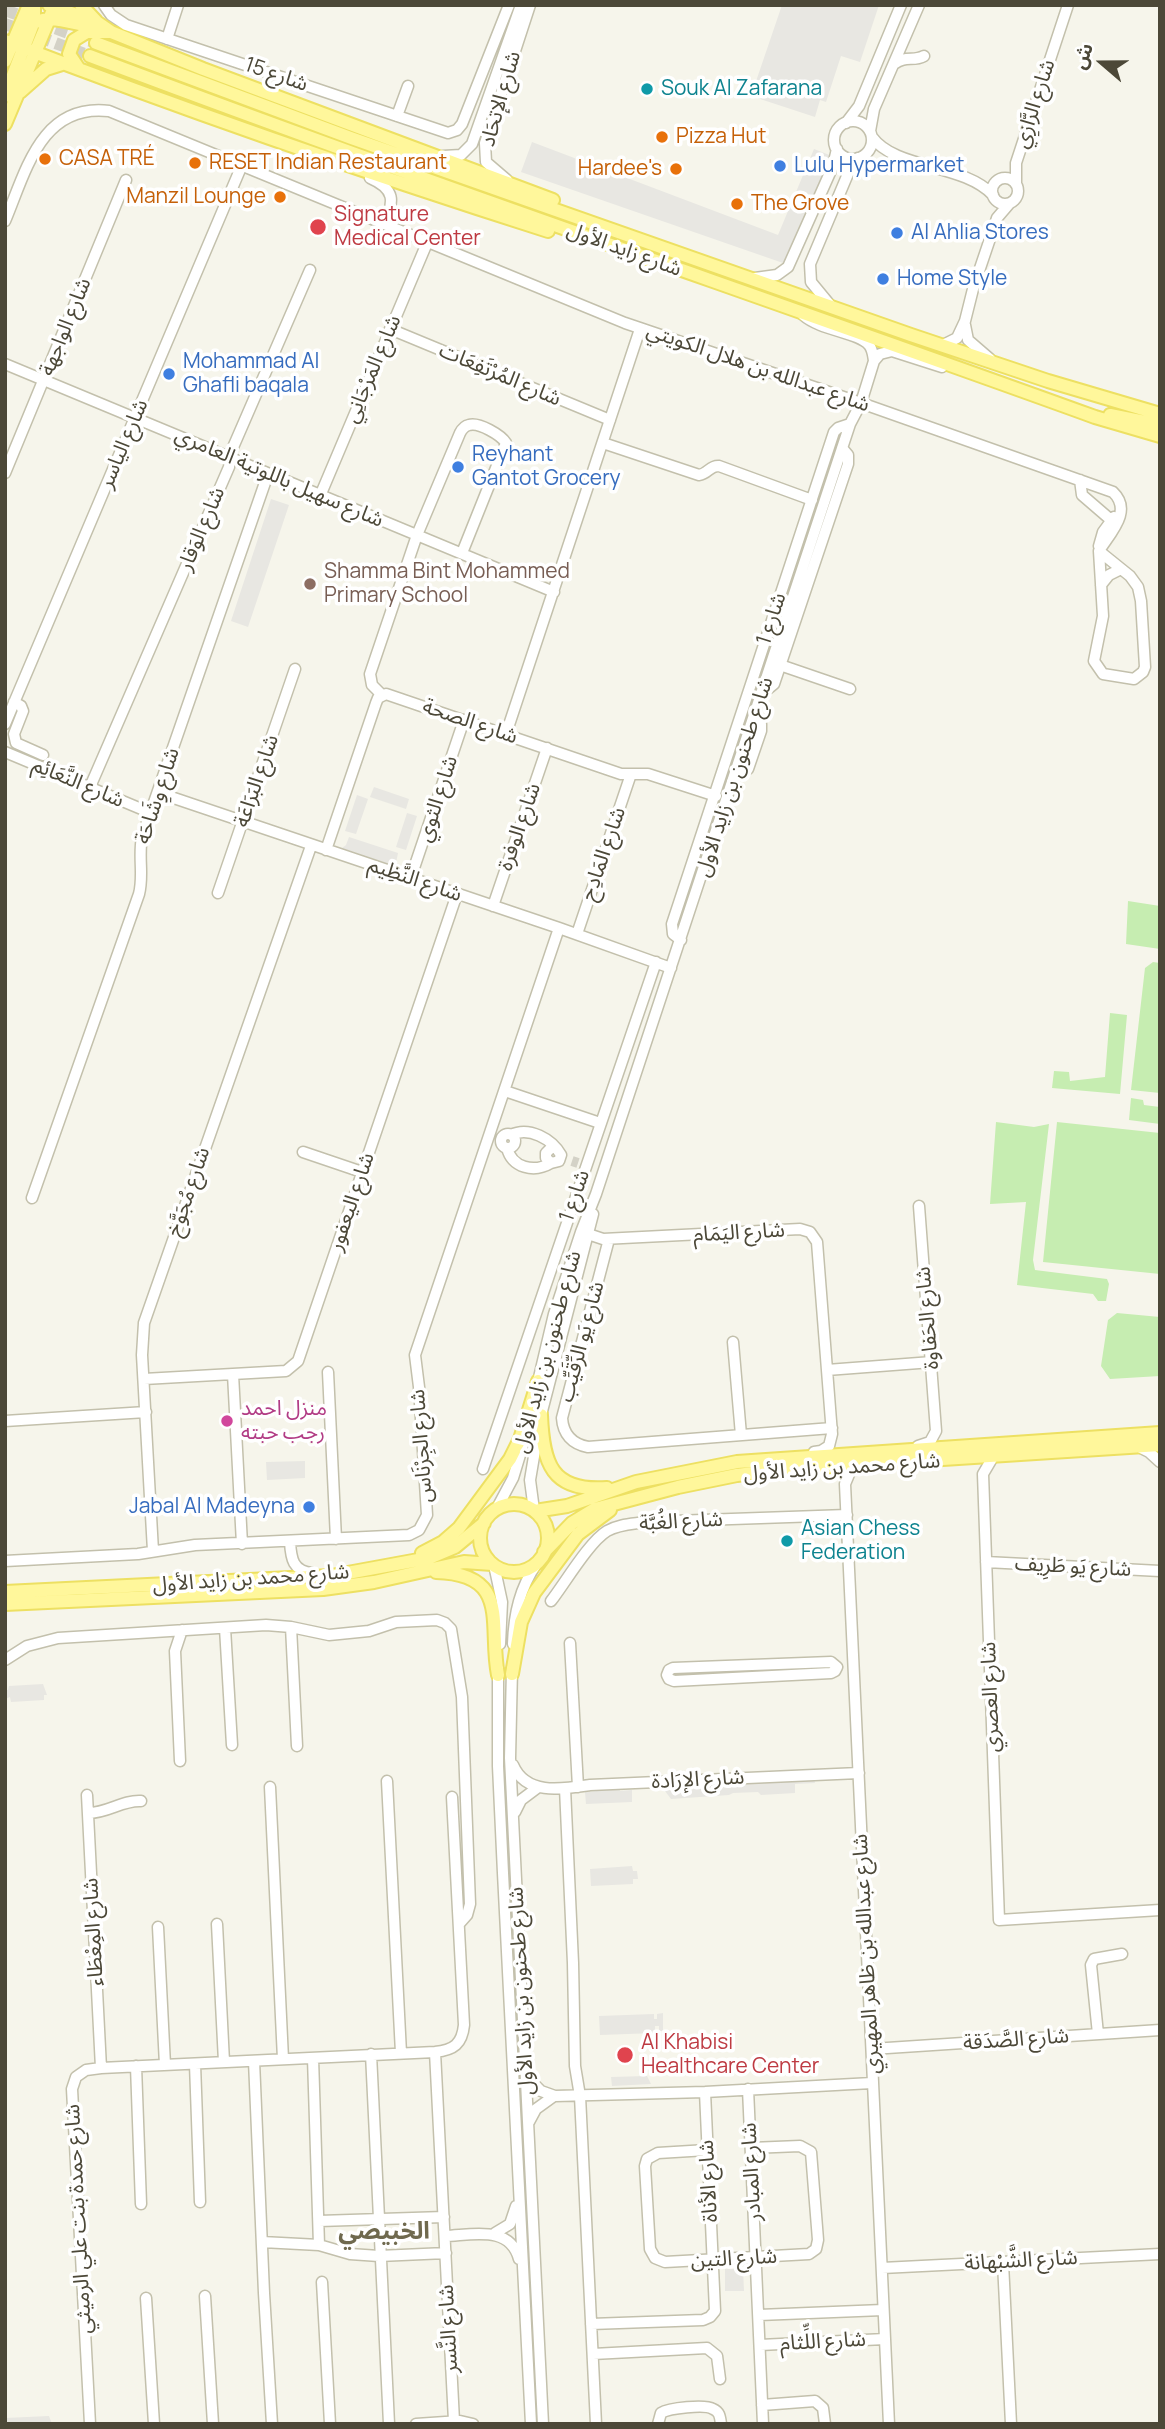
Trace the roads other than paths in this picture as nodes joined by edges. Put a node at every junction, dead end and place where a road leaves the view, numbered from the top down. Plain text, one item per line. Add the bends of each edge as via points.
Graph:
1 (32, 5) edge
2 (81, 5) edge
3 (104, 5) edge
4 (178, 5) edge
5 (509, 5) edge
6 (521, 5) edge
7 (530, 5) edge
8 (901, 5) edge
9 (919, 5) edge
10 (1068, 5) edge
11 (45, 12) edge
12 (98, 23) junction
13 (111, 32) junction
14 (167, 38) junction
15 (96, 43) tunnel mouth
16 (19, 47) edge
17 (90, 56) tunnel mouth
18 (925, 56) dead end
19 (5, 61) edge
20 (62, 64) junction
21 (893, 64) junction
22 (80, 70) junction
23 (408, 86) dead end
24 (11, 95) edge
25 (473, 96) junction
26 (487, 102) junction
27 (397, 116) junction
28 (846, 123) junction
29 (5, 124) edge
30 (871, 134) junction
31 (837, 149) junction
32 (888, 152) junction
33 (436, 155) junction
34 (862, 156) junction
35 (329, 157) junction
36 (1016, 163) junction
37 (242, 165) junction
38 (1000, 179) junction
39 (126, 180) dead end
40 (977, 182) junction
41 (510, 183) junction
42 (1016, 184) junction
43 (994, 197) junction
44 (1009, 204) junction
45 (997, 218) junction
46 (5, 221) edge
47 (384, 224) junction
48 (609, 228) junction
49 (427, 243) junction
50 (310, 270) dead end
51 (685, 273) junction
52 (753, 278) junction
53 (831, 306) junction
54 (801, 313) junction
55 (965, 321) junction
56 (390, 329) junction
57 (640, 329) junction
58 (943, 345) junction
59 (874, 361) junction
60 (996, 363) junction
61 (5, 364) edge
62 (957, 367) junction
63 (45, 380) junction
64 (860, 403) junction
65 (1096, 417) junction
66 (1159, 417) edge
67 (135, 418) junction
68 (610, 420) junction
69 (850, 424) junction
70 (1160, 438) edge
71 (603, 443) junction
72 (842, 448) junction
73 (230, 459) junction
74 (5, 473) edge
75 (268, 474) junction
76 (1080, 480) junction
77 (320, 496) junction
78 (812, 500) junction
79 (1121, 514) junction
80 (1111, 520) junction
81 (417, 535) junction
82 (1099, 551) junction
83 (461, 553) junction
84 (1121, 569) junction
85 (1101, 585) junction
86 (554, 592) junction
87 (780, 665) junction
88 (295, 669) dead end
89 (850, 689) dead end
90 (763, 693) junction
91 (382, 695) junction
92 (14, 702) junction
93 (464, 720) junction
94 (5, 724) edge
95 (506, 734) junction
96 (547, 748) junction
97 (5, 752) edge
98 (43, 755) dead end
99 (631, 774) junction
100 (90, 787) junction
101 (159, 793) junction
102 (716, 796) junction
103 (151, 813) junction
104 (243, 822) junction
105 (311, 846) junction
106 (326, 850) junction
107 (411, 877) junction
108 (218, 893) dead end
109 (457, 894) junction
110 (493, 906) junction
111 (559, 928) junction
112 (577, 934) junction
113 (681, 940) junction
114 (656, 962) junction
115 (671, 968) junction
116 (505, 1091) junction
117 (600, 1123) junction
118 (303, 1152) dead end
119 (558, 1152) junction
120 (579, 1163) junction
121 (362, 1172) junction
122 (578, 1188) junction
123 (596, 1194) junction
124 (32, 1198) dead end
125 (919, 1206) dead end
126 (588, 1234) junction
127 (609, 1239) junction
128 (733, 1342) dead end
129 (932, 1362) junction
130 (827, 1370) junction
131 (328, 1372) dead end
132 (233, 1374) junction
133 (144, 1379) junction
134 (538, 1381) junction
135 (146, 1412) junction
136 (541, 1415) junction
137 (5, 1421) edge
138 (832, 1431) junction
139 (936, 1431) junction
140 (1160, 1433) edge
141 (741, 1435) junction
142 (1160, 1444) edge
143 (984, 1446) junction
144 (1138, 1447) junction
145 (899, 1452) junction
146 (878, 1453) junction
147 (993, 1457) junction
148 (786, 1458) junction
149 (968, 1459) junction
150 (1160, 1462) edge
151 (857, 1466) junction
152 (829, 1467) junction
153 (484, 1469) dead end
154 (983, 1474) junction
155 (845, 1484) junction
156 (621, 1486) junction
157 (628, 1499) junction
158 (497, 1508) junction
159 (534, 1511) junction
160 (847, 1515) junction
161 (484, 1523) junction
162 (336, 1539) junction
163 (290, 1542) junction
164 (242, 1544) junction
165 (153, 1551) junction
166 (540, 1557) junction
167 (291, 1559) junction
168 (5, 1561) edge
169 (986, 1562) junction
170 (493, 1564) junction
171 (392, 1566) junction
172 (362, 1571) junction
173 (1160, 1571) edge
174 (425, 1572) junction
175 (222, 1581) junction
176 (5, 1592) edge
177 (551, 1601) dead end
178 (12, 1604) edge
179 (5, 1610) edge
180 (291, 1627) junction
181 (225, 1628) junction
182 (182, 1630) junction
183 (164, 1631) junction
184 (570, 1643) dead end
185 (175, 1651) junction
186 (5, 1660) edge
187 (855, 1666) junction
188 (837, 1667) junction
189 (512, 1674) junction
190 (498, 1675) junction
191 (232, 1745) dead end
192 (297, 1746) dead end
193 (510, 1758) junction
194 (180, 1760) dead end
195 (859, 1773) junction
196 (387, 1781) dead end
197 (270, 1787) dead end
198 (578, 1787) junction
199 (537, 1788) junction
200 (565, 1788) junction
201 (87, 1796) dead end
202 (452, 1797) dead end
203 (141, 1801) dead end
204 (88, 1813) junction
205 (514, 1818) junction
206 (1160, 1910) edge
207 (217, 1924) dead end
208 (459, 1924) junction
209 (158, 1927) dead end
210 (1122, 1954) dead end
211 (1160, 2030) edge
212 (1098, 2034) junction
213 (872, 2049) junction
214 (435, 2052) junction
215 (401, 2053) junction
216 (371, 2054) junction
217 (313, 2058) junction
218 (284, 2059) junction
219 (254, 2061) junction
220 (224, 2062) junction
221 (195, 2064) junction
222 (164, 2065) junction
223 (136, 2066) junction
224 (101, 2068) junction
225 (526, 2076) junction
226 (872, 2083) junction
227 (748, 2089) junction
228 (705, 2092) junction
229 (555, 2096) junction
230 (580, 2096) junction
231 (529, 2122) junction
232 (751, 2148) junction
233 (708, 2150) junction
234 (519, 2189) junction
235 (200, 2202) dead end
236 (141, 2204) dead end
237 (444, 2217) junction
238 (378, 2219) junction
239 (319, 2221) junction
240 (493, 2234) junction
241 (445, 2236) junction
242 (262, 2242) junction
243 (319, 2245) junction
244 (446, 2253) junction
245 (1160, 2254) edge
246 (379, 2256) junction
247 (755, 2258) junction
248 (713, 2260) junction
249 (1003, 2263) junction
250 (882, 2268) junction
251 (524, 2277) junction
252 (322, 2282) dead end
253 (205, 2296) dead end
254 (146, 2298) dead end
255 (883, 2310) junction
256 (759, 2315) junction
257 (591, 2324) junction
258 (885, 2339) junction
259 (760, 2345) junction
260 (593, 2354) junction
261 (720, 2379) dead end
262 (762, 2405) junction
263 (720, 2418) edge
264 (453, 2421) junction
265 (90, 2424) edge
266 (154, 2424) edge
267 (213, 2424) edge
268 (272, 2424) edge
269 (330, 2424) edge
270 (389, 2424) edge
271 (417, 2424) edge
272 (473, 2424) edge
273 (531, 2424) edge
274 (543, 2424) edge
275 (596, 2424) edge
276 (658, 2424) edge
277 (763, 2424) edge
278 (825, 2424) edge
279 (889, 2424) edge
280 (1011, 2424) edge

1 - 11 main road
1 - 16 main road
2 - 12 main road
3 - 14 street, شارع 15 via 126,25
4 - 14 street
5 - 25 street
6 - 26 street, شارع الإتحَاد
7 - 41 street, شارع الإتحَاد via 485,143 486,162
8 - 28 street via 859,106
9 - 21 street
10 - 36 street, شارع الرَّازِي
11 - 12 main road
11 - 13 main road
11 - 16 main road
11 - 16 main road via 22,29
12 - 13 main road
13 - 22 main road via 87,32 74,40 69,54
13 - 33 main road
14 - 27 street, شارع 15
15 - 48 main road, شارع زايد الأول
16 - 19 main road
16 - 20 main road
16 - 24 main road
17 - 51 main road, شارع زايد الأول
18 - 21 street
20 - 22 main road
20 - 24 main road via 46,69
21 - 30 street via 872,115
22 - 35 main road
23 - 27 street
24 - 29 main road
25 - 26 street
25 - 27 street, شارع 15 via 454,132
26 - 33 street, شارع الإتحَاد via 467,151 455,157
28 - 30 street via 859,122
28 - 31 street via 836,134
30 - 32 street
30 - 34 street via 871,147
31 - 34 street via 844,156
31 - 52 street via 788,267 777,275
32 - 34 street
32 - 40 street
33 - 41 main road
34 - 53 street via 850,169 810,264 811,282
35 - 47 street via 386,187 392,202
35 - 51 main road
36 - 38 street, شارع الرَّازِي
36 - 42 street, شارع الرَّازِي
37 - 46 street, شارع عبدالله بن هلال الكويتي via 109,111 78,114 52,127 32,156
37 - 47 street, شارع عبدالله بن هلال الكويتي
37 - 67 street, شارع الياسر
38 - 40 street
38 - 42 street
38 - 43 street via 993,187
39 - 63 street, شارع الواجهة
40 - 43 street
41 - 48 main road
42 - 44 street via 1018,196
43 - 44 street
43 - 45 street
44 - 45 street
45 - 55 street
47 - 49 street, شارع عبدالله بن هلال الكويتي
48 - 52 main road, شارع زايد الأول
49 - 56 street, شارع المَرْجَانِي
49 - 57 street, شارع عبدالله بن هلال الكويتي
50 - 73 street, شارع الوَقار
51 - 54 main road, شارع زايد الأول
52 - 53 main road, شارع زايد الأول
53 - 58 main road, شارع زايد الأول
54 - 59 street via 819,326 865,342
54 - 62 main road, شارع زايد الأول
55 - 58 street via 957,338
55 - 60 street via 968,340
56 - 68 street, شارع المُرْتَفِعَات
56 - 77 street, شارع المَرْجَانِي
57 - 64 street, شارع عبدالله بن هلال الكويتي
57 - 68 street
58 - 60 main road, شارع زايد الأول
59 - 62 street via 892,351 936,366
59 - 64 street, شارع طحنون بن زايد الأول
60 - 66 main road, شارع زايد الأول
61 - 63 street, شارع سهيل باللوتية العامري
62 - 65 main road, شارع زايد الأول
63 - 67 street, شارع سهيل باللوتية العامري
63 - 74 street, شارع الواجهة
64 - 69 street, شارع طحنون بن زايد الأول
64 - 76 street, شارع عبدالله بن هلال الكويتي
65 - 66 main road
65 - 70 main road, شارع زايد الأول
67 - 73 street, شارع سهيل باللوتية العامري
67 - 92 street, شارع الياسر
68 - 71 street
69 - 72 street, شارع طحنون بن زايد الأول
69 - 78 street, شارع 1 via 834,432
71 - 78 street via 694,474 719,466
71 - 86 street
72 - 87 street via 848,464
72 - 90 street, شارع طحنون بن زايد الأول
73 - 75 street, شارع سهيل باللوتية العامري
73 - 100 street, شارع الوَقار
75 - 77 street, شارع سهيل باللوتية العامري
75 - 101 street, شارع وِشَاحَة
76 - 79 street, شارع عبدالله بن هلال الكويتي via 1113,492
76 - 80 street via 1082,495
77 - 81 street, شارع سهيل باللوتية العامري
78 - 102 street, شارع 1
79 - 80 street
79 - 82 street
80 - 82 street
81 - 83 street, شارع سهيل باللوتية العامري
81 - 83 street via 460,433 468,425 477,425 506,443
81 - 91 street via 370,674 372,685
82 - 84 street
82 - 85 street
83 - 86 street, شارع سهيل باللوتية العامري
84 - 85 street
84 - 85 street via 1134,582 1141,601 1145,667 1134,679 1108,676 1096,666
86 - 95 street
87 - 89 street
87 - 90 street via 772,687
88 - 104 street, شارع البَرَاعَة
90 - 113 street, شارع طحنون بن زايد الأول
91 - 93 street, شارع الصحة via 391,694
91 - 106 street
92 - 94 street, شارع الياسر
92 - 98 street via 23,711 14,734 16,743
93 - 95 street, شارع الصحة
93 - 107 street, شارع الثوي
95 - 96 street, شارع الصحة
96 - 99 street, شارع الصحة
96 - 110 street, شارع الوفرة
97 - 100 street, شارع النَّعَائِم
99 - 102 street, شارع الصحة via 648,774
99 - 112 street, شارع المَادِح
100 - 103 street, شارع النَّعَائِم
101 - 103 street, شارع وِشَاحَة
101 - 104 street, شارع النَّظِيم
102 - 113 street, شارع 1 via 673,924 673,934
103 - 124 street, شارع وِشَاحَة via 140,847 139,894
104 - 105 street, شارع النَّظِيم
104 - 108 street, شارع البَرَاعَة
105 - 106 street, شارع النَّظِيم
105 - 133 street, شارع مُجَوَّخ via 146,1317
106 - 107 street, شارع النَّظِيم
107 - 109 street, شارع النَّظِيم
109 - 110 street, شارع النَّظِيم
109 - 121 street, شارع اليعفور
110 - 111 street, شارع النَّظِيم
111 - 112 street, شارع النَّظِيم
111 - 116 street
112 - 114 street, شارع النَّظِيم
113 - 115 street, شارع طحنون بن زايد الأول
114 - 115 street, شارع النَّظِيم
114 - 117 street, شارع 1
115 - 123 street, شارع طحنون بن زايد الأول
116 - 117 street
116 - 162 street, شارع الجِرْنَاس via 415,1354 426,1520 409,1535
117 - 120 street, شارع 1
118 - 121 street
119 - 119 street via 546,1138 527,1132 501,1139 512,1159 522,1166 558,1163
119 - 120 street
120 - 122 street, شارع 1
121 - 132 street, شارع اليعفور via 298,1361 286,1371
122 - 123 street
122 - 153 street, شارع 1
123 - 126 street, شارع طحنون بن زايد الأول
123 - 134 street, شارع طحنون بن زايد الأول via 554,1314
125 - 129 street, شارع الحَفاوة
126 - 127 street, شارع اليَمَام
126 - 136 street, شارع طحنون بن زايد الأول
127 - 130 street, شارع اليَمَام via 810,1232 817,1242
127 - 141 street, شارع يَو الرِّقَيِّب via 562,1418 565,1432 574,1443 588,1447
128 - 141 street
129 - 130 street
129 - 139 street, شارع الحَفاوة
130 - 138 street, شارع اليَمَام
131 - 162 street
132 - 133 street, شارع اليعفور
132 - 164 street
133 - 135 street, شارع مُجَوَّخ
134 - 158 street, شارع طحنون بن زايد الأول via 518,1464
134 - 171 main road via 516,1449 459,1528 443,1542
135 - 137 street
135 - 165 street, شارع مُجَوَّخ
136 - 156 main road via 545,1457 561,1478 586,1488
136 - 159 street, شارع طحنون بن زايد الأول via 530,1480
138 - 141 street, شارع يَو الرِّقَيِّب
138 - 146 street via 843,1448
138 - 148 street via 825,1449
139 - 143 street via 950,1443
139 - 145 street via 930,1442
140 - 143 main road, شارع محمد بن زايد الأول
142 - 144 main road, شارع محمد بن زايد الأول
143 - 145 main road, شارع محمد بن زايد الأول
144 - 147 main road, شارع محمد بن زايد الأول
144 - 150 street
145 - 146 main road, شارع محمد بن زايد الأول
146 - 148 main road, شارع محمد بن زايد الأول
147 - 149 main road, شارع محمد بن زايد الأول
147 - 154 street
148 - 156 main road, شارع محمد بن زايد الأول via 737,1462
149 - 151 main road, شارع محمد بن زايد الأول
149 - 154 street
151 - 152 main road, شارع محمد بن زايد الأول
151 - 155 street
152 - 155 street
152 - 157 main road, شارع محمد بن زايد الأول via 737,1475
154 - 169 street, شارع العصري
155 - 160 street, شارع عبدالله بن ظاهر المهيري
156 - 159 main road, شارع محمد بن زايد الأول via 567,1506
157 - 166 main road, شارع محمد بن زايد الأول via 584,1515
157 - 189 main road via 578,1534 534,1593 521,1622
158 - 159 main road via 516,1504
158 - 161 main road
159 - 166 main road via 547,1533
160 - 177 street, شارع الغُبَّة via 622,1525 596,1541
160 - 187 street, شارع عبدالله بن ظاهر المهيري
161 - 170 main road via 482,1549
161 - 171 main road, شارع محمد بن زايد الأول via 444,1552
162 - 163 street, شارع الجِرْنَاس
163 - 164 street, شارع الجِرْنَاس
163 - 167 street
164 - 165 street, شارع الجِرْنَاس
165 - 168 street, شارع الجِرْنَاس
166 - 170 main road via 516,1572
166 - 189 street, شارع طحنون بن زايد الأول via 525,1582 515,1614
167 - 172 street via 298,1569 310,1573
167 - 175 street via 276,1575
169 - 173 street, شارع يَو طَرِيف
169 - 206 street, شارع العصري via 999,1920
170 - 174 main road, شارع محمد بن زايد الأول via 464,1562
170 - 190 street, شارع طحنون بن زايد الأول via 502,1602
171 - 172 main road, شارع محمد بن زايد الأول
172 - 175 main road, شارع محمد بن زايد الأول
174 - 178 main road, شارع محمد بن زايد الأول via 323,1589
174 - 190 main road via 464,1576 488,1595 496,1623
175 - 176 main road, شارع محمد بن زايد الأول
178 - 179 street
180 - 181 street
180 - 192 street
180 - 208 street via 329,1635 369,1631 396,1622 437,1620 451,1629 462,1697 470,1900 467,1915
181 - 182 street
181 - 191 street
182 - 183 street
182 - 185 street
183 - 185 street
183 - 186 street via 50,1639
184 - 198 street
185 - 194 street
187 - 188 street
187 - 195 street, شارع عبدالله بن ظاهر المهيري
188 - 188 street via 831,1662 686,1668 671,1669 667,1675 674,1681 831,1673
189 - 193 street, شارع طحنون بن زايد الأول
190 - 234 street, شارع طحنون بن زايد الأول via 498,1766
193 - 199 street via 522,1780
193 - 205 street, شارع طحنون بن زايد الأول
195 - 198 street, شارع الإرَادة
195 - 213 street, شارع عبدالله بن ظاهر المهيري
196 - 215 street
197 - 218 street
198 - 200 street, شارع الإرَادة
199 - 200 street, شارع الإرَادة
199 - 205 street via 521,1800
200 - 230 street via 575,2066
201 - 204 street, شارع المِعْطَاء
202 - 208 street
203 - 204 street
204 - 224 street, شارع المِعْطَاء
205 - 225 street, شارع طحنون بن زايد الأول
207 - 220 street
208 - 214 street via 463,2033 452,2049
209 - 222 street
210 - 212 street via 1099,1957 1091,1965
211 - 212 street, شارع الصَّدَقة
212 - 213 street, شارع الصَّدَقة
213 - 226 street, شارع عبدالله بن ظاهر المهيري
214 - 215 street, شارع حمدة بنت علي الرميثي
214 - 237 street, شارع النَّسر
215 - 216 street, شارع حمدة بنت علي الرميثي
216 - 217 street, شارع حمدة بنت علي الرميثي
216 - 238 street
217 - 218 street, شارع حمدة بنت علي الرميثي
217 - 239 street
218 - 219 street, شارع حمدة بنت علي الرميثي
219 - 220 street, شارع حمدة بنت علي الرميثي
219 - 242 street
220 - 221 street, شارع حمدة بنت علي الرميثي
221 - 222 street, شارع حمدة بنت علي الرميثي
221 - 235 street
222 - 223 street, شارع حمدة بنت علي الرميثي
223 - 224 street, شارع حمدة بنت علي الرميثي
223 - 236 street
224 - 265 street, شارع حمدة بنت علي الرميثي via 80,2073 72,2090
225 - 229 street via 535,2087
225 - 231 street, شارع طحنون بن زايد الأول
226 - 227 street
226 - 250 street, شارع عبدالله بن ظاهر المهيري
227 - 228 street
227 - 232 street, شارع المبادر
228 - 230 street
228 - 233 street, شارع الأناة
229 - 230 street
229 - 231 street via 541,2104
230 - 257 street
231 - 274 street, شارع طحنون بن زايد الأول
232 - 247 street, شارع المبادر
232 - 247 street, شارع التين via 803,2147 811,2152 818,2236 816,2249 809,2254
233 - 248 street, شارع الأناة
233 - 248 street, شارع التين via 653,2154 645,2166 652,2255 665,2262
234 - 240 street via 514,2218
234 - 251 street, شارع طحنون بن زايد الأول
237 - 238 street
237 - 241 street, شارع النَّسر
238 - 239 street
238 - 246 street
239 - 243 street
240 - 241 street
240 - 251 street via 515,2247
241 - 244 street, شارع النَّسر
242 - 243 street
242 - 268 street
243 - 246 street
244 - 246 street
244 - 264 street, شارع النَّسر
245 - 249 street, شارع الشَّبْهانة
246 - 270 street
247 - 248 street, شارع التين
247 - 256 street, شارع المبادر
248 - 257 street, شارع الأناة via 716,2308 710,2317
249 - 250 street, شارع الشَّبْهانة
249 - 280 street
250 - 255 street, شارع عبدالله بن ظاهر المهيري
251 - 273 street, شارع طحنون بن زايد الأول
252 - 269 street
253 - 267 street
254 - 266 street
255 - 256 street
255 - 258 street, شارع عبدالله بن ظاهر المهيري
256 - 259 street, شارع المبادر
257 - 260 street
258 - 259 street, شارع اللِّثام
258 - 279 street, شارع عبدالله بن ظاهر المهيري
259 - 262 street, شارع المبادر
260 - 261 street via 707,2348 717,2356
260 - 275 street
262 - 277 street, شارع المبادر
262 - 278 street via 815,2401 823,2407
263 - 276 street via 709,2407 668,2409 659,2416
264 - 271 street
264 - 272 street

